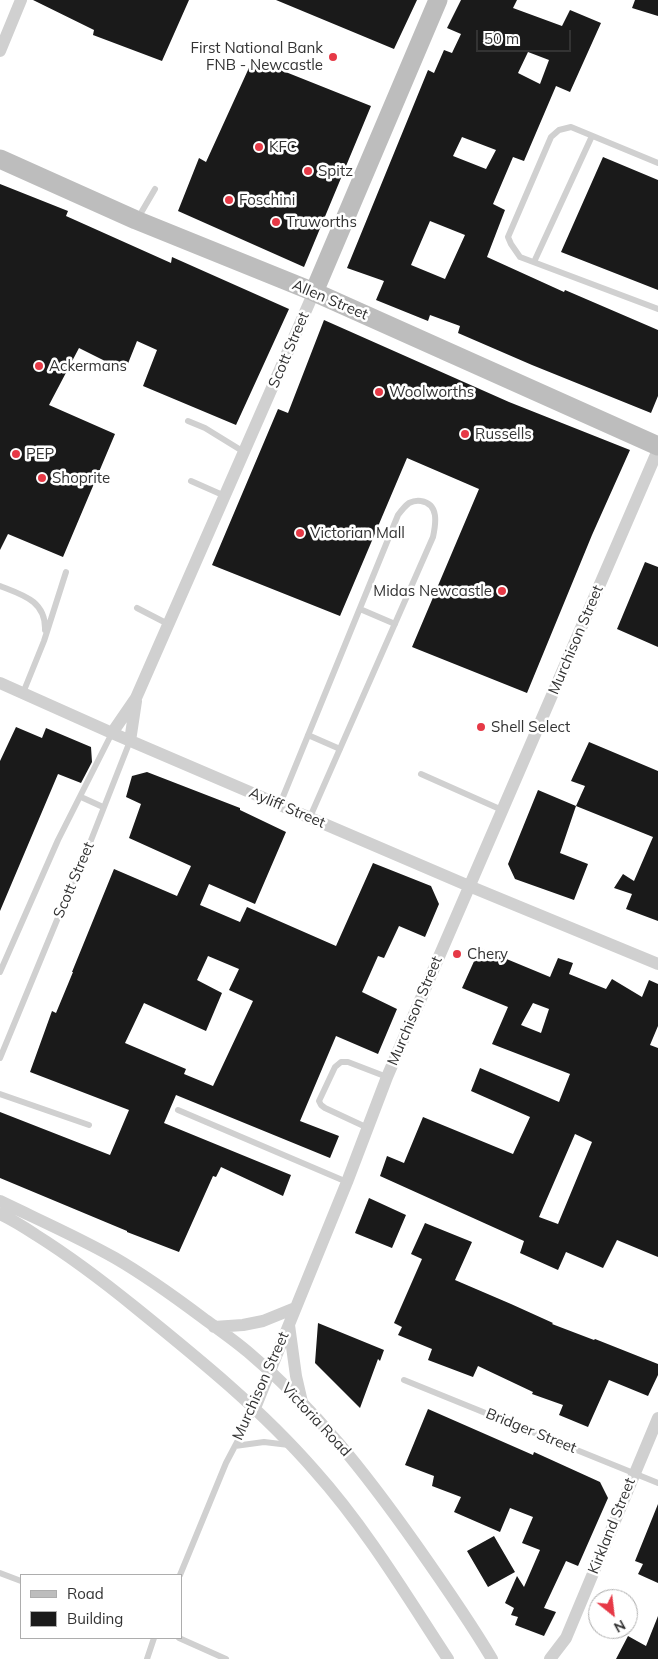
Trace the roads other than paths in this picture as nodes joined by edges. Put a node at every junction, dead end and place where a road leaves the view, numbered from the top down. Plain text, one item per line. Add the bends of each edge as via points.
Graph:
1 (21, 0) edge
2 (438, 0) edge
3 (0, 51) edge
4 (592, 136) junction
5 (0, 159) edge
6 (658, 163) edge
7 (154, 189) dead end
8 (136, 220) junction
9 (534, 262) junction
10 (314, 292) junction
11 (658, 309) edge
12 (188, 421) dead end
13 (658, 446) edge
14 (658, 450) edge
15 (244, 453) junction
16 (191, 481) dead end
17 (225, 496) junction
18 (66, 572) dead end
19 (0, 586) edge
20 (137, 608) dead end
21 (360, 608) junction
22 (168, 624) junction
23 (395, 624) junction
24 (44, 641) junction
25 (0, 683) edge
26 (23, 693) junction
27 (136, 698) junction
28 (112, 733) junction
29 (308, 735) junction
30 (130, 741) junction
31 (340, 749) junction
32 (421, 774) dead end
33 (81, 797) junction
34 (280, 804) junction
35 (103, 808) junction
36 (502, 810) junction
37 (310, 818) junction
38 (469, 886) junction
39 (658, 964) edge
40 (0, 972) edge
41 (0, 1058) edge
42 (387, 1077) junction
43 (0, 1094) edge
44 (178, 1110) dead end
45 (89, 1125) dead end
46 (368, 1128) junction
47 (347, 1182) junction
48 (0, 1201) edge
49 (0, 1214) edge
50 (295, 1308) junction
51 (289, 1323) junction
52 (214, 1326) junction
53 (270, 1370) junction
54 (404, 1380) dead end
55 (303, 1403) junction
56 (255, 1408) junction
57 (658, 1418) edge
58 (290, 1445) junction
59 (235, 1446) junction
60 (634, 1472) junction
61 (658, 1483) edge
62 (0, 1573) edge
63 (180, 1574) edge
64 (20, 1581) edge
65 (154, 1639) edge
66 (181, 1639) edge
67 (147, 1659) edge
68 (226, 1659) edge
69 (448, 1659) edge
70 (492, 1659) edge
71 (550, 1659) edge

1 - 3 street
2 - 10 street, Scott Street
4 - 6 lane
4 - 9 lane
4 - 9 lane via 571,127 559,130 551,137 508,237 520,257
5 - 8 street, Allen Street
7 - 8 lane
8 - 10 street, Allen Street
9 - 11 lane
10 - 13 street, Allen Street
10 - 15 street, Scott Street
12 - 15 lane
14 - 36 street, Murchison Street
15 - 17 street, Scott Street
16 - 17 lane
17 - 22 street, Scott Street
18 - 24 lane
19 - 24 lane via 30,598 42,611
20 - 22 lane
21 - 23 lane
21 - 23 lane via 398,515 416,500 430,504 436,523 433,537
21 - 29 lane
22 - 27 street, Scott Street
23 - 31 lane
24 - 26 lane
25 - 26 street, Ayliff Street
26 - 28 street, Ayliff Street
27 - 28 street, Scott Street
27 - 30 street, Scott Street
28 - 30 street, Ayliff Street
28 - 33 lane, Scott Street
29 - 31 lane
29 - 34 lane
30 - 34 street, Ayliff Street
30 - 35 lane, Scott Street
31 - 37 lane
32 - 36 lane
33 - 35 lane
33 - 40 lane, Scott Street via 58,840
34 - 37 street, Ayliff Street
35 - 41 lane, Scott Street
36 - 38 street, Murchison Street
37 - 38 street, Ayliff Street
38 - 39 street, Ayliff Street
38 - 42 street, Murchison Street
42 - 46 street, Murchison Street
42 - 46 lane via 341,1062 335,1067 319,1101 325,1108
43 - 45 lane
44 - 47 lane
46 - 47 street, Murchison Street
47 - 50 street, Murchison Street
48 - 52 street, Victoria Road via 117,1259
49 - 56 street via 98,1278
50 - 51 street, Murchison Street
50 - 52 street via 263,1321
51 - 53 street, Murchison Street
51 - 55 street
52 - 53 street, Victoria Road
53 - 55 street, Victoria Road
53 - 56 street, Murchison Street
54 - 60 lane, Bridger Street
55 - 70 street, Victoria Road via 353,1458 401,1523 470,1621
56 - 58 street
56 - 59 lane, Murchison Street
57 - 60 street, Kirkland Street
58 - 59 lane via 253,1442
58 - 69 street via 355,1519
59 - 63 lane, Murchison Street
60 - 61 lane, Bridger Street
60 - 71 street, Kirkland Street via 566,1638
62 - 64 lane
65 - 67 lane
66 - 68 lane

